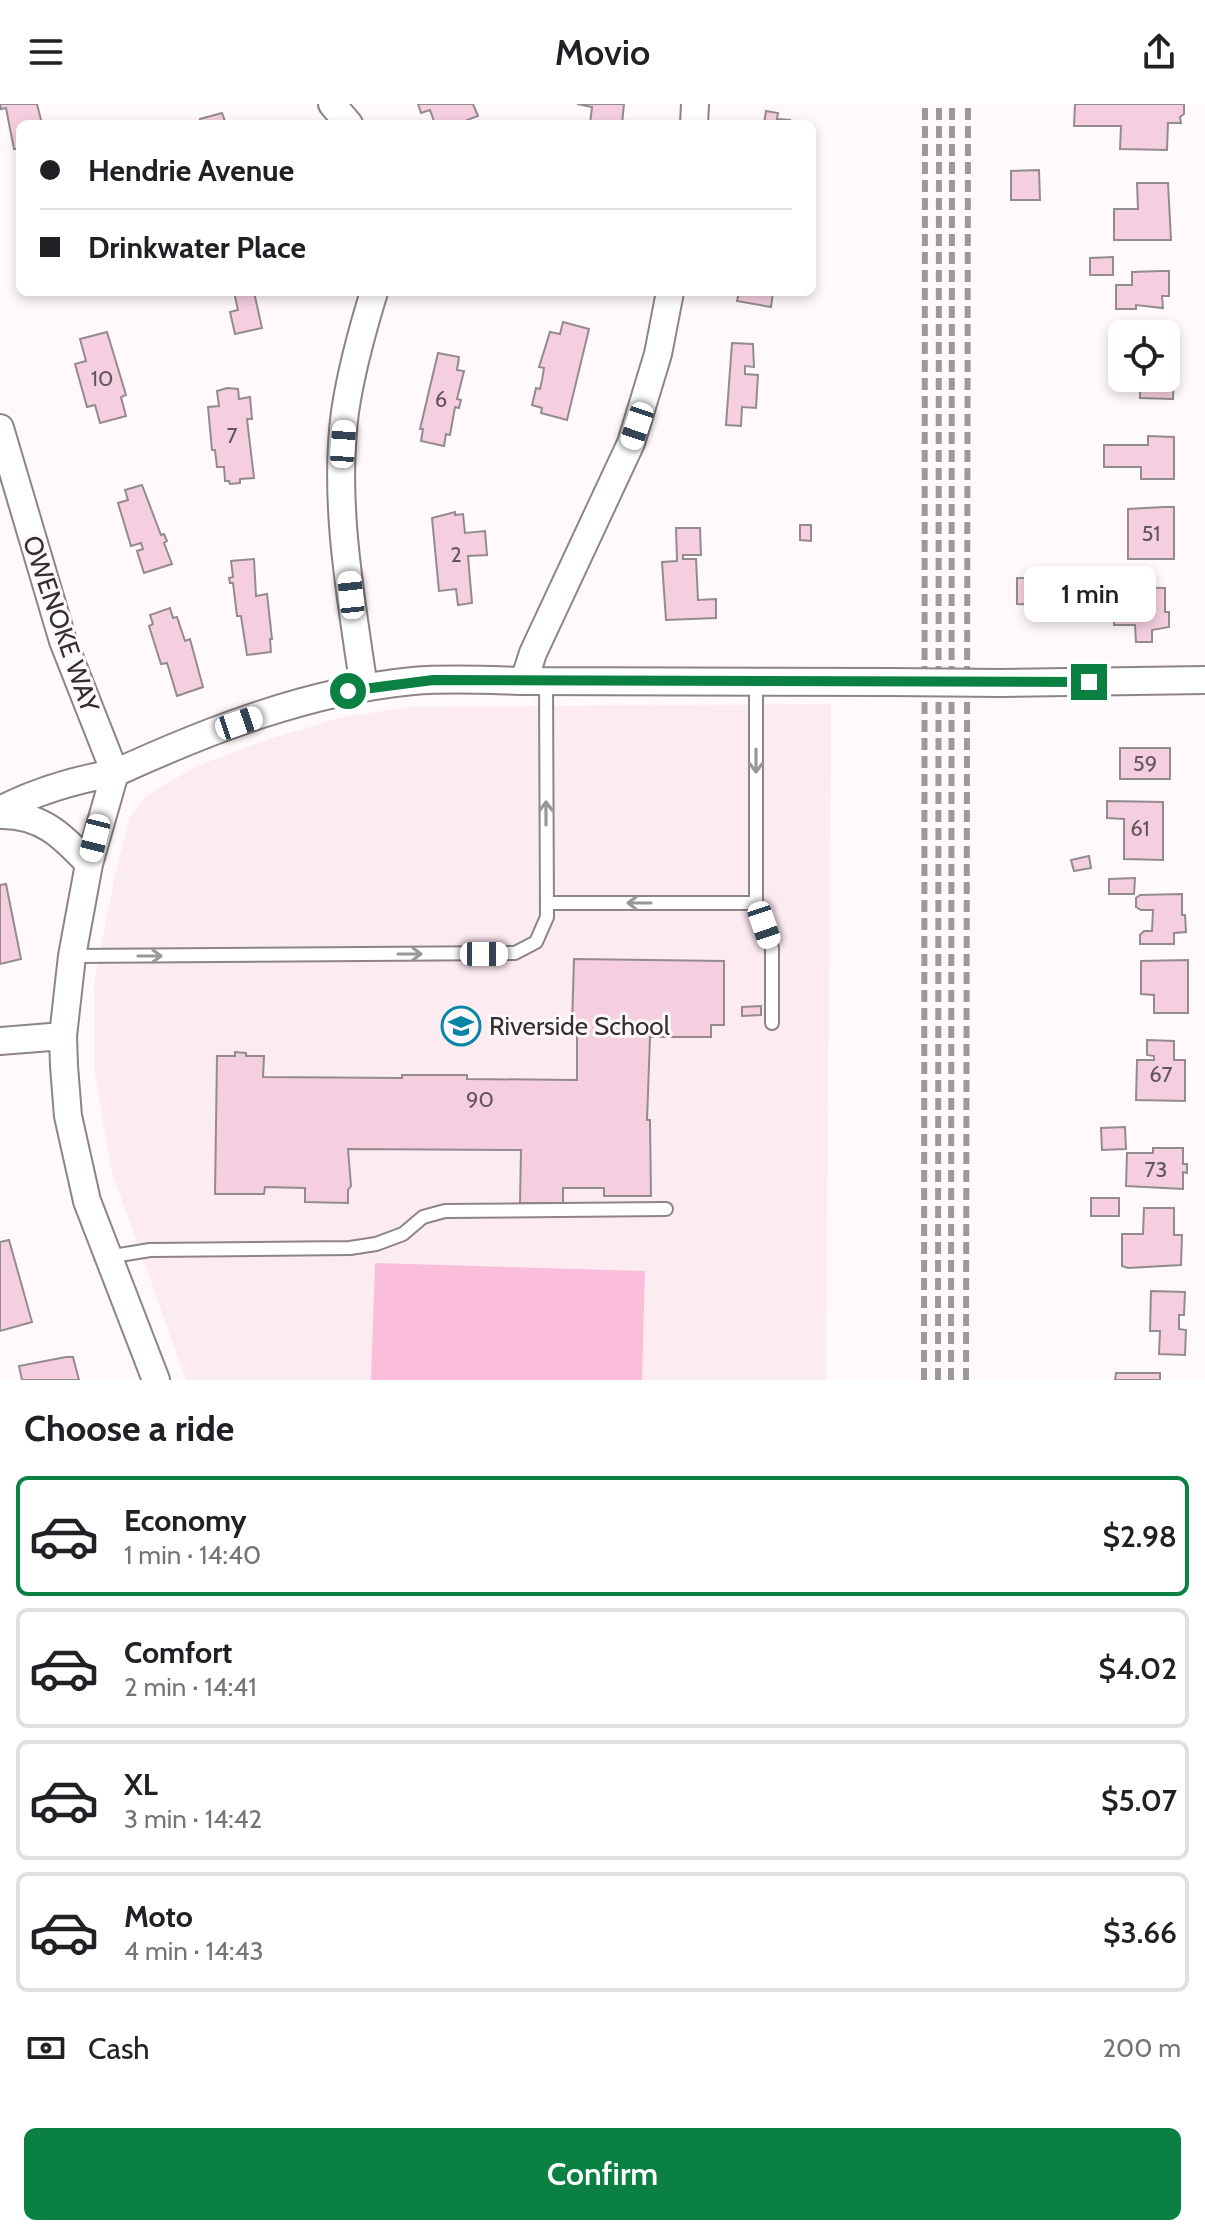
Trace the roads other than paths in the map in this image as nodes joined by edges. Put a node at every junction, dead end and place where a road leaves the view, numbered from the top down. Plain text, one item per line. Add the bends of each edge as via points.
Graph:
1 (332, 104) edge
2 (346, 120) edge
3 (373, 296) edge
4 (669, 296) edge
5 (0, 428) edge
6 (1205, 680) edge
7 (535, 681) junction
8 (756, 683) junction
9 (364, 688) junction
10 (115, 773) junction
11 (0, 812) edge
12 (89, 864) junction
13 (547, 903) junction
14 (756, 903) junction
15 (72, 956) junction
16 (772, 1023) dead end
17 (63, 1036) junction
18 (0, 1041) edge
19 (666, 1209) dead end
20 (107, 1257) junction
21 (156, 1380) edge

1 - 2 street
3 - 9 street via 350,382 342,485
4 - 7 street via 631,443 533,653
5 - 10 street, OWENOKE WAY via 63,641
6 - 8 street, bridge
7 - 8 street
7 - 9 street via 433,680
13 -> 7 lane
8 -> 14 lane
9 - 10 street via 259,716
10 - 11 street via 76,779 29,795
10 - 12 street
11 - 12 street via 47,825
12 - 15 street
14 -> 13 lane
15 -> 13 lane via 515,953 536,942
14 - 16 lane via 772,948
15 - 17 street
17 - 18 street
17 - 20 street via 71,1130
19 - 20 lane via 445,1211 423,1217 403,1234 350,1248 150,1250
20 - 21 street

